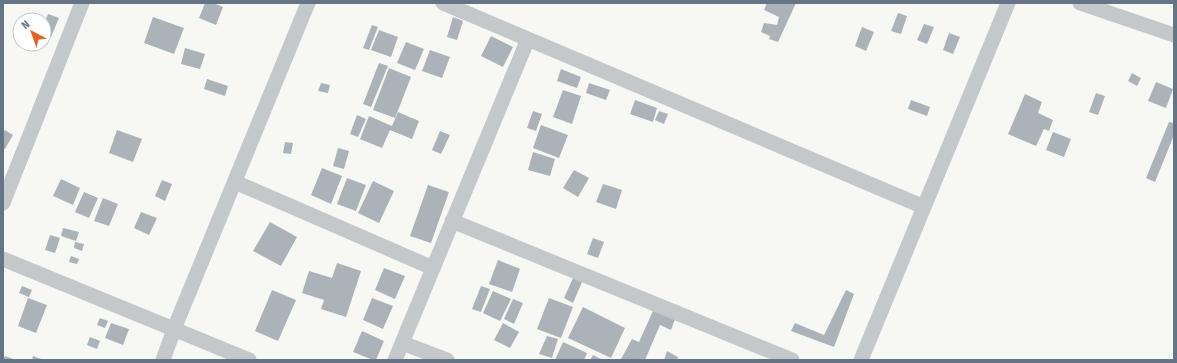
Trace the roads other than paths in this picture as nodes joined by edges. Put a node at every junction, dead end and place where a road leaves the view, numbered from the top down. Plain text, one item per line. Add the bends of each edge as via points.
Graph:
1 (82, 3) edge
2 (308, 3) edge
3 (443, 3) edge
4 (1008, 3) edge
5 (1080, 3) edge
6 (1174, 35) edge
7 (528, 39) junction
8 (235, 182) junction
9 (3, 203) edge
10 (924, 207) junction
11 (452, 220) junction
12 (3, 259) edge
13 (432, 268) junction
14 (174, 329) junction
15 (402, 343) junction
16 (163, 360) edge
17 (249, 360) edge
18 (395, 360) edge
19 (447, 360) edge
20 (792, 360) edge
21 (861, 360) edge

1 - 9 street
2 - 8 street
3 - 7 street
4 - 10 street
5 - 6 street
7 - 10 street
7 - 11 street
8 - 13 street
8 - 14 street
10 - 21 street
11 - 13 street
11 - 20 street
12 - 14 street
13 - 15 street
14 - 16 street
14 - 17 street
15 - 18 street
15 - 19 street

